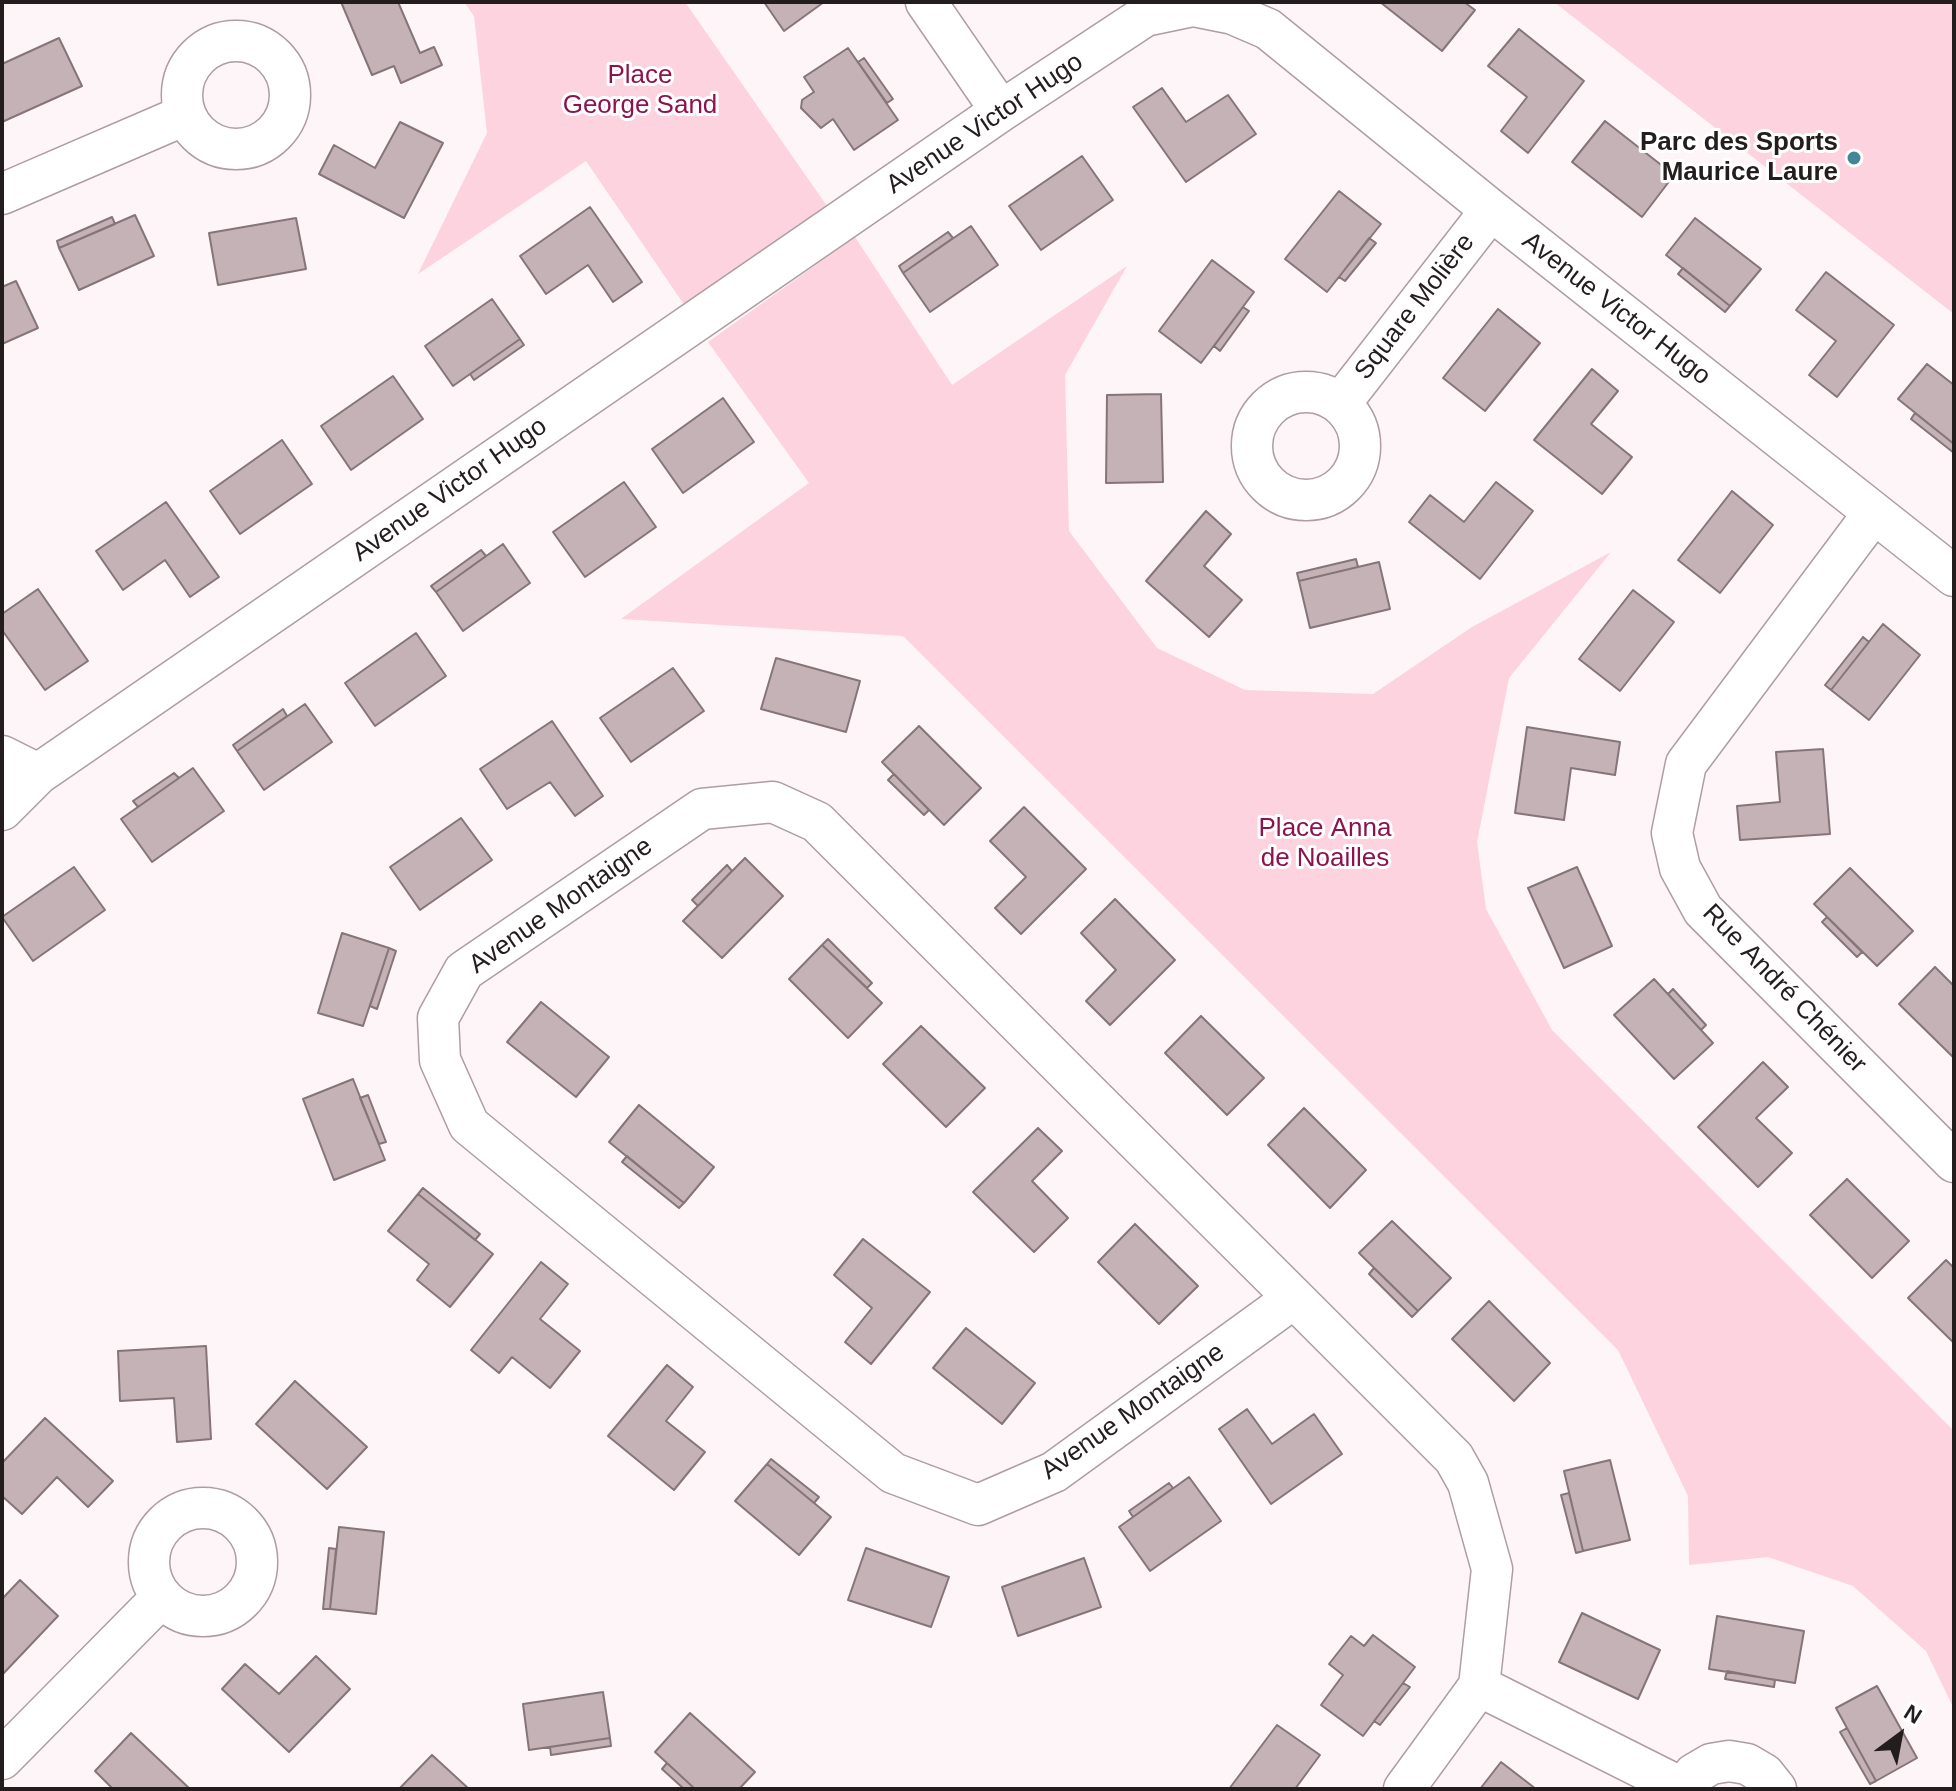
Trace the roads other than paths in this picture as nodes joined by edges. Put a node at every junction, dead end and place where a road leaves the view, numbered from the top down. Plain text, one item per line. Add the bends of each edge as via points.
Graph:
1 (926, 2) edge
2 (1001, 111) junction
3 (185, 115) dead end
4 (2, 194) edge
5 (1491, 210) junction
6 (1340, 404) dead end
7 (1873, 514) junction
8 (1954, 576) edge
9 (2, 756) edge
10 (38, 774) junction
11 (2, 810) edge
12 (1954, 1162) edge
13 (1294, 1298) junction
14 (161, 1598) dead end
15 (1479, 1686) junction
16 (2, 1759) edge
17 (2, 1781) edge
18 (1682, 1788) edge
19 (11, 1789) edge
20 (1404, 1789) edge
21 (1776, 1789) edge

1 - 2 street
2 - 5 street, Avenue Victor Hugo via 1145,16 1206,8 1268,29
2 - 10 street, Avenue Victor Hugo
3 - 4 street
5 - 6 street, Square Molière
5 - 7 street, Avenue Victor Hugo
7 - 8 street, Avenue Victor Hugo
7 - 12 street, Rue André Chénier via 1686,764 1672,833 1680,868 1703,910
9 - 10 street
10 - 11 street, Avenue Victor Hugo
13 - 13 street, Avenue Montaigne via 817,822 773,802 702,809 464,971 438,1018 440,1060 469,1125 893,1473 978,1505 1054,1472
13 - 15 street, Avenue Montaigne via 1454,1458 1468,1483 1492,1569
14 - 16 street
15 - 18 street
15 - 20 street, Avenue Montaigne
17 - 19 street
18 - 21 street via 1711,1764 1729,1761 1764,1774

